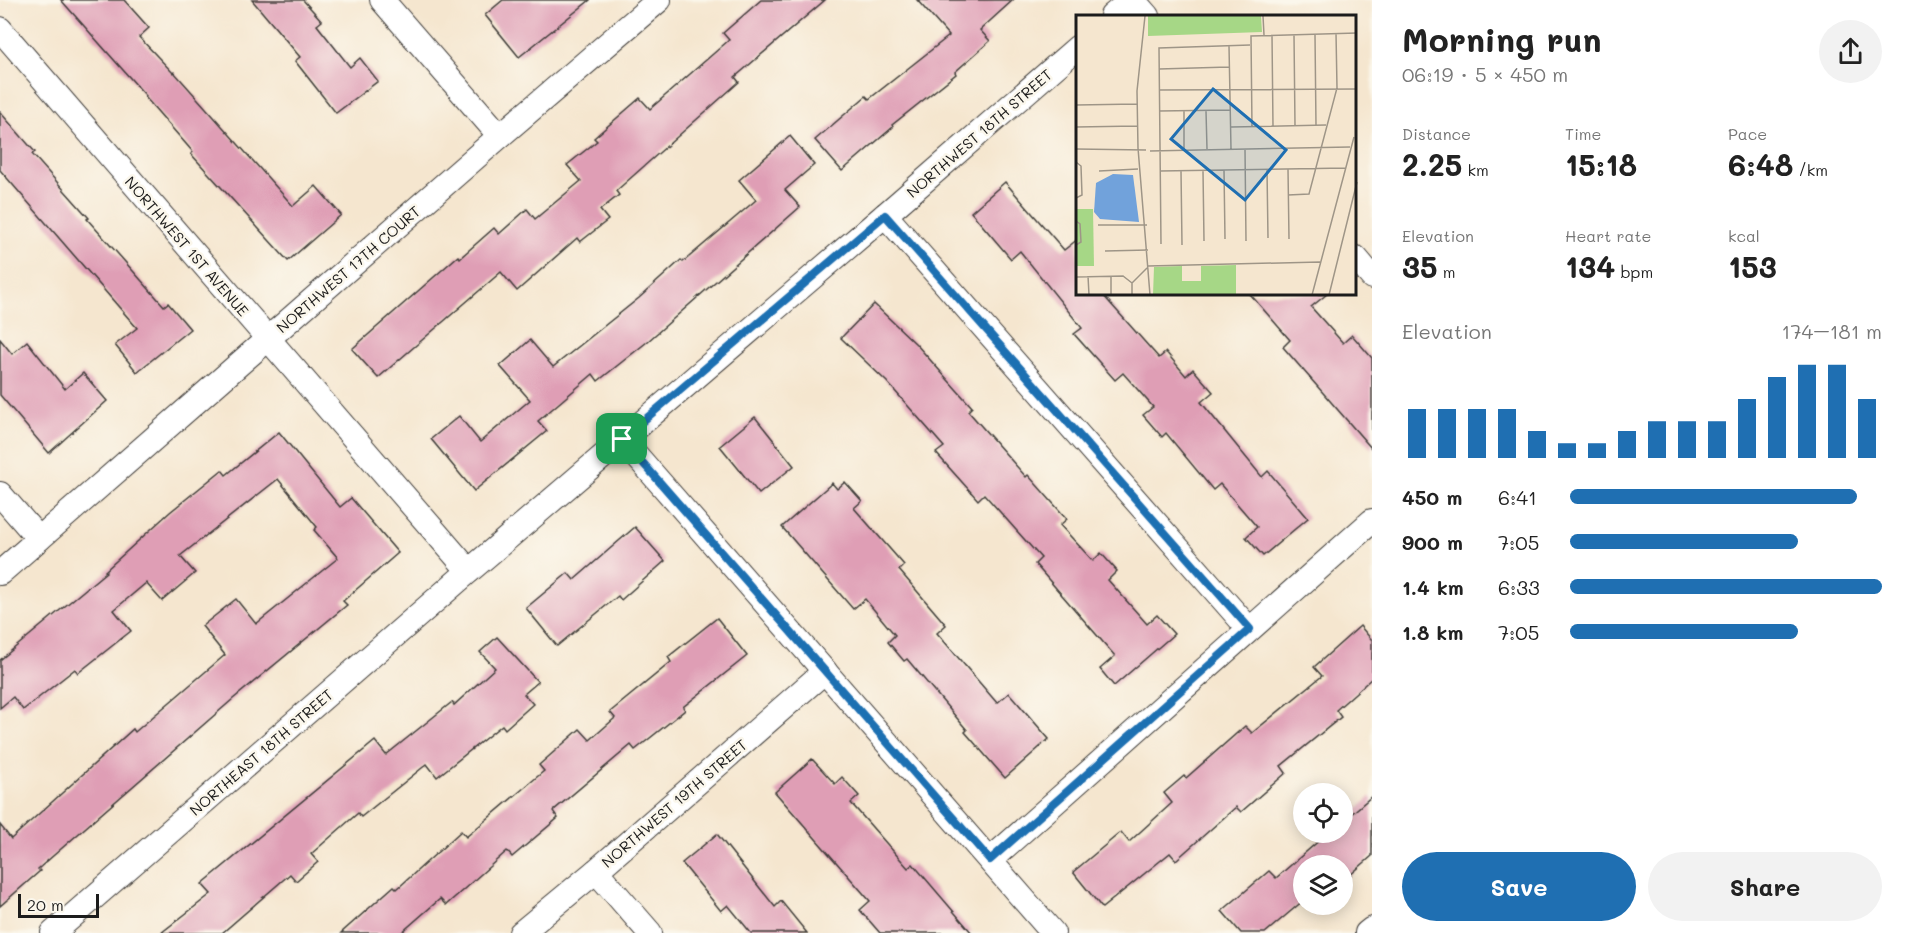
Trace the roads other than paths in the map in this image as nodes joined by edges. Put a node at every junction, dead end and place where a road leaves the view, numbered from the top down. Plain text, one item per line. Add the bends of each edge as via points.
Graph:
1 (382, 0) edge
2 (659, 0) edge
3 (1132, 0) edge
4 (1113, 15) edge
5 (1146, 15) edge
6 (0, 29) edge
7 (1076, 49) edge
8 (500, 136) junction
9 (885, 215) junction
10 (1357, 259) edge
11 (1372, 277) edge
12 (267, 339) junction
13 (622, 439) junction
14 (0, 494) edge
15 (1372, 521) edge
16 (39, 539) junction
17 (469, 570) junction
18 (0, 573) edge
19 (1250, 629) junction
20 (825, 671) junction
21 (990, 860) junction
22 (596, 871) junction
23 (1372, 929) edge
24 (53, 933) edge
25 (521, 933) edge
26 (650, 933) edge
27 (1053, 933) edge
28 (1367, 933) edge

1 - 8 street
2 - 8 street, NORTHWEST 17TH COURT
3 - 4 street
3 - 5 street
6 - 12 street, NORTHWEST 1ST AVENUE
7 - 9 street, NORTHWEST 18TH STREET
8 - 12 street, NORTHWEST 17TH COURT
9 - 13 street, NORTHWEST 18TH STREET
9 - 19 street
10 - 11 street
12 - 16 street, NORTHWEST 17TH COURT
12 - 17 street, NORTHWEST 1ST AVENUE
13 - 17 street, NORTHWEST 18TH STREET
13 - 20 street
14 - 16 street
15 - 19 street
16 - 18 street, NORTHWEST 17TH COURT
17 - 24 street, NORTHEAST 18TH STREET
19 - 21 street
20 - 21 street
20 - 22 street, NORTHWEST 19TH STREET
21 - 27 street
22 - 25 street, NORTHWEST 19TH STREET
22 - 26 street
23 - 28 street

